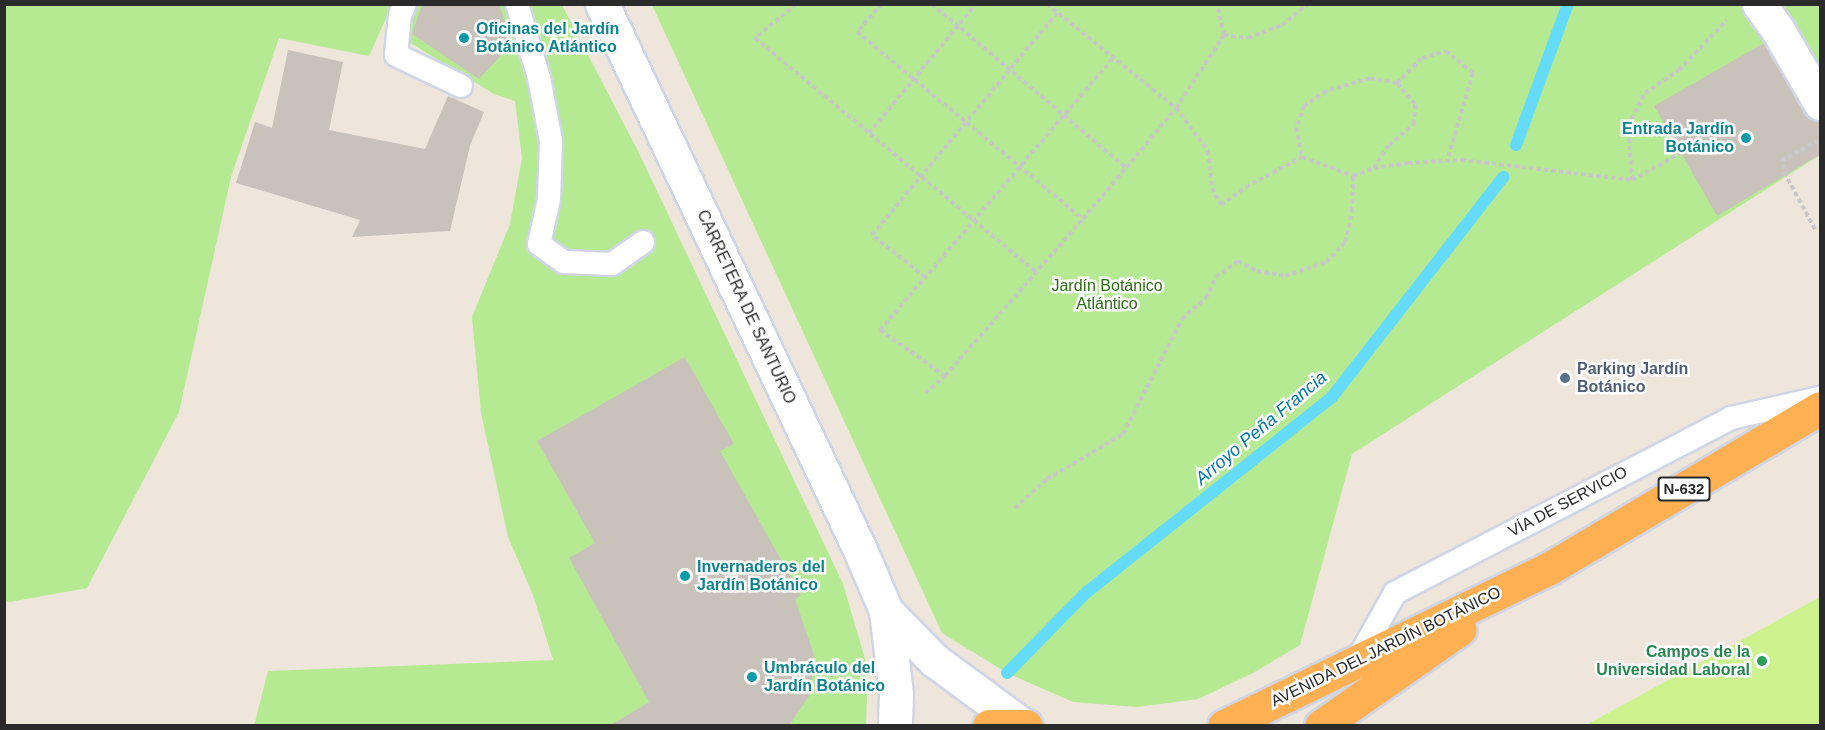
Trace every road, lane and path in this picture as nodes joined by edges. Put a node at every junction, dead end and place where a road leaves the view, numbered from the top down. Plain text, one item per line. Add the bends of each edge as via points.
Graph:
1 (405, 4) edge
2 (517, 4) edge
3 (602, 4) edge
4 (796, 4) edge
5 (882, 4) edge
6 (932, 4) edge
7 (976, 4) edge
8 (1047, 4) edge
9 (1217, 4) edge
10 (1308, 4) edge
11 (1745, 9) edge
12 (1057, 13) junction
13 (958, 26) junction
14 (1224, 35) junction
15 (1112, 59) junction
16 (1010, 70) junction
17 (915, 79) junction
18 (1397, 82) junction
19 (461, 86) dead end
20 (1821, 103) edge
21 (1176, 108) junction
22 (1063, 116) junction
23 (967, 122) junction
24 (869, 133) junction
25 (1821, 140) edge
26 (1681, 153) dead end
27 (1302, 157) junction
28 (1447, 161) junction
29 (1020, 166) junction
30 (1125, 167) junction
31 (1374, 168) junction
32 (1353, 176) junction
33 (921, 177) junction
34 (1632, 180) junction
35 (1083, 219) junction
36 (974, 220) junction
37 (1815, 229) dead end
38 (643, 242) dead end
39 (1036, 272) junction
40 (925, 277) junction
41 (945, 376) junction
42 (925, 393) dead end
43 (1821, 398) edge
44 (1821, 408) edge
45 (1015, 508) dead end
46 (1548, 569) junction
47 (886, 611) junction
48 (1356, 662) junction
49 (1024, 725) edge
50 (895, 726) edge
51 (989, 726) edge
52 (1224, 726) edge
53 (1321, 726) edge

1 - 19 lane via 400,15 396,56
2 - 38 lane via 539,78 551,141 549,199 539,244 564,262 612,264
3 - 47 street, CARRETERA DE SANTURIO
4 - 24 path via 755,38
5 - 17 path via 856,32
6 - 13 path
7 - 13 path
8 - 12 path
9 - 14 path
10 - 14 path via 1282,25 1248,38
11 - 20 street via 1779,32
11 - 34 path via 1679,70 1645,93 1628,126
12 - 15 path
12 - 16 path
13 - 16 path
13 - 17 path
14 - 21 path
15 - 21 path
15 - 22 path
16 - 22 path
16 - 23 path
17 - 23 path
17 - 24 path
18 - 27 path via 1370,78 1326,91 1304,106 1296,128
18 - 28 path via 1422,58 1446,51 1473,73
18 - 31 path via 1415,104 1414,124 1389,145
21 - 27 path via 1208,151 1212,188 1221,205
21 - 30 path
22 - 29 path
22 - 30 path
23 - 29 path
23 - 33 path
24 - 33 path
25 - 37 path via 1782,161
26 - 34 path
27 - 32 path
28 - 31 path
28 - 34 path
29 - 35 path
29 - 36 path
30 - 35 path
31 - 32 path
32 - 45 path via 1352,211 1345,242 1326,262 1285,276 1257,271 1238,261 1216,277 1206,298 1182,319 1123,434 1047,479
33 - 36 path
33 - 40 path via 872,235
35 - 39 path
36 - 39 path
36 - 40 path
39 - 41 path
40 - 41 path via 880,330
41 - 42 path
43 - 48 lane, VÍA DE SERVICIO via 1731,418 1395,593
44 - 46 highway, AVENIDA DEL JARDÍN BOTÁNICO / N-632
46 - 48 highway, AVENIDA DEL JARDÍN BOTÁNICO / N-632
46 - 53 highway, AVENIDA DEL JARDÍN BOTÁNICO / N-632
47 - 49 street, CARRETERA DE SANTURIO via 934,660
47 - 50 street, CARRETERA DE SANTURIO via 896,694
48 - 52 highway, AVENIDA DEL JARDÍN BOTÁNICO / N-632
49 - 51 highway

